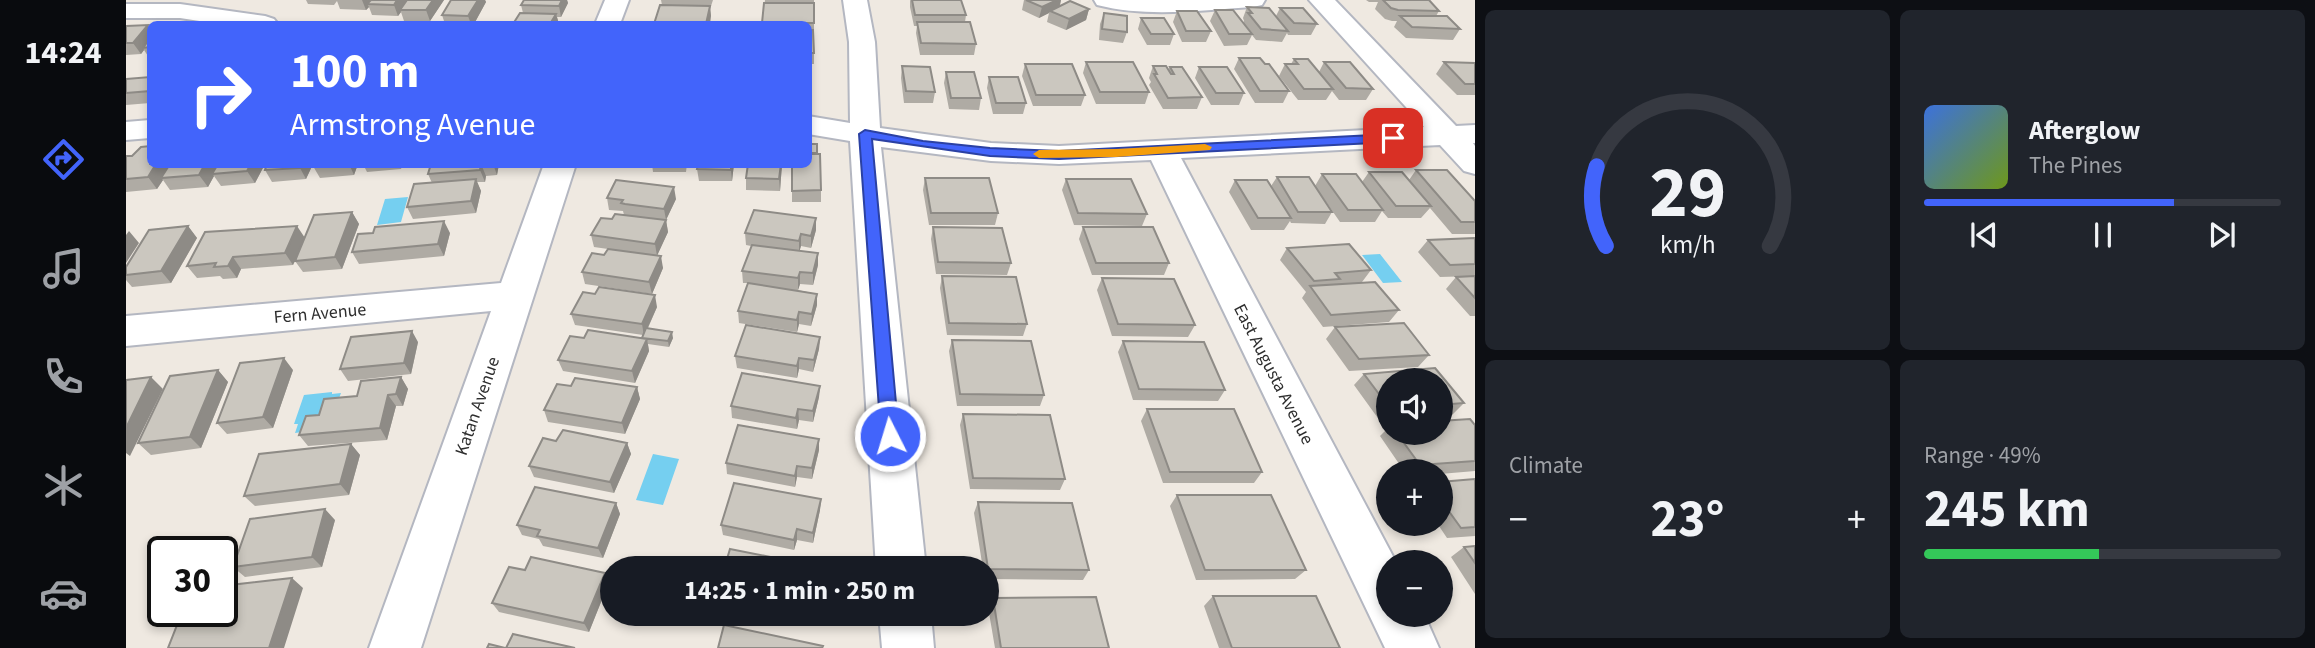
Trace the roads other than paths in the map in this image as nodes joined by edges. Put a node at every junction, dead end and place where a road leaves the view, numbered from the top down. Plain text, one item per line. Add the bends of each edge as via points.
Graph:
1 (617, 0) edge
2 (855, 0) edge
3 (1106, 0) edge
4 (1253, 0) edge
5 (1321, 0) edge
6 (126, 11) edge
7 (245, 21) edge
8 (609, 21) edge
9 (812, 126) edge
10 (147, 129) edge
11 (126, 131) edge
12 (865, 134) junction
13 (1462, 135) edge
14 (1161, 149) junction
15 (1475, 164) edge
16 (558, 168) edge
17 (515, 295) junction
18 (126, 331) edge
19 (900, 556) edge
20 (1376, 574) edge
21 (906, 626) edge
22 (1402, 627) edge
23 (395, 648) edge
24 (908, 648) edge
25 (1413, 648) edge

1 - 8 street
2 - 12 street via 862,42
3 - 4 street via 1148,5
5 - 13 street
6 - 7 street via 180,11
9 - 12 street
10 - 11 street
12 - 14 street via 990,152 1059,155
12 - 19 street
13 - 14 street
13 - 15 street
14 - 20 street, East Augusta Avenue
16 - 17 street, Katan Avenue
17 - 18 street, Fern Avenue
17 - 23 street, Katan Avenue
21 - 24 street
22 - 25 street

